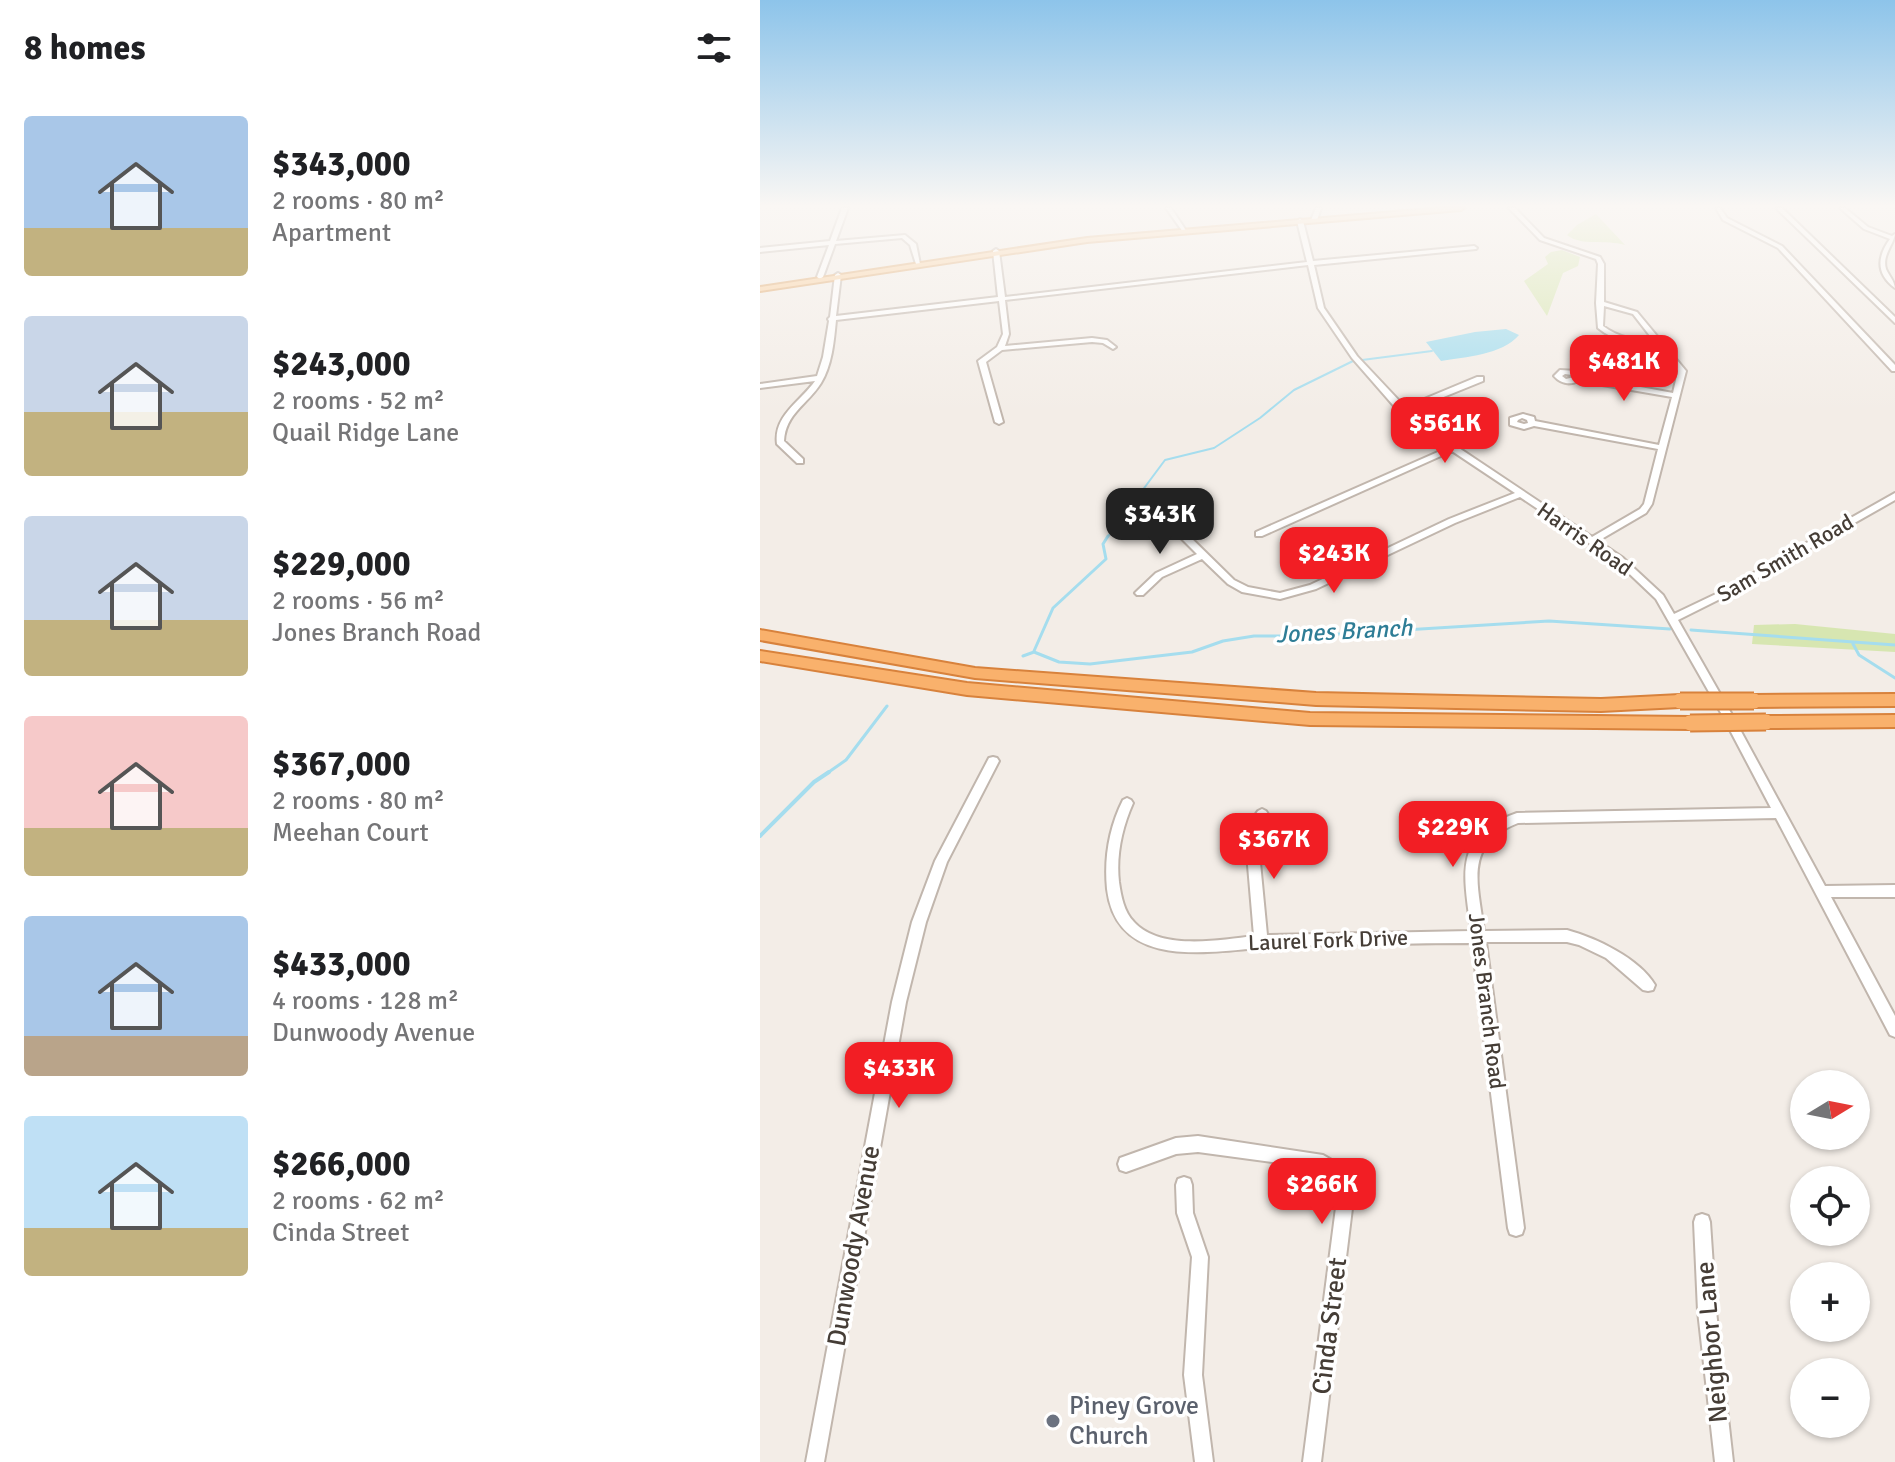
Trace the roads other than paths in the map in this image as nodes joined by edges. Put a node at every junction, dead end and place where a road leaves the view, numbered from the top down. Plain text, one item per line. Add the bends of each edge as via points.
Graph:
1 (827, 276) edge
2 (838, 276) edge
3 (999, 276) edge
4 (1197, 276) edge
5 (1314, 276) edge
6 (1600, 276) edge
7 (1808, 276) edge
8 (1849, 276) edge
9 (820, 277) joint
10 (760, 289) edge
11 (1002, 299) junction
12 (1599, 303) junction
13 (831, 319) junction
14 (1895, 321) edge
15 (1660, 343) junction
16 (1113, 347) dead end
17 (1000, 348) junction
18 (1895, 369) edge
19 (820, 378) junction
20 (1577, 378) dead end
21 (1480, 379) dead end
22 (760, 386) edge
23 (1676, 396) junction
24 (1403, 411) junction
25 (999, 422) dead end
26 (1532, 423) dead end
27 (1663, 448) junction
28 (1450, 449) junction
29 (800, 461) dead end
30 (1520, 494) junction
31 (1895, 496) edge
32 (1178, 522) dead end
33 (1259, 534) dead end
34 (1591, 541) junction
35 (1203, 555) junction
36 (1140, 593) dead end
37 (1674, 618) junction
38 (760, 635) edge
39 (760, 656) edge
40 (1895, 700) edge
41 (1895, 721) edge
42 (993, 761) dead end
43 (1127, 803) dead end
44 (1778, 813) junction
45 (1262, 814) dead end
46 (1895, 891) edge
47 (1821, 892) junction
48 (1478, 936) junction
49 (1261, 941) junction
50 (1648, 985) dead end
51 (1895, 1030) edge
52 (1126, 1164) dead end
53 (1184, 1185) dead end
54 (1702, 1222) dead end
55 (1516, 1228) dead end
56 (815, 1462) edge
57 (1204, 1462) edge
58 (1312, 1462) edge
59 (1724, 1462) edge

1 - 9 main road
2 - 13 street
3 - 11 street
4 - 11 street
5 - 24 street, Harris Road via 1326,318
6 - 12 street
7 - 18 street
8 - 14 street
9 - 10 main road
11 - 13 street
11 - 17 street via 1006,334
12 - 15 street via 1635,313
12 - 15 street via 1598,322 1607,333
13 - 19 street
15 - 23 street via 1682,371
16 - 17 street via 1092,340
17 - 25 street via 982,361
19 - 22 street
19 - 29 street via 779,432 780,442
20 - 23 street
21 - 24 street
23 - 27 street
24 - 28 street, Harris Road
26 - 27 street
27 - 34 street via 1643,511
28 - 30 street, Harris Road
28 - 33 street
30 - 34 street, Harris Road
30 - 35 street via 1280,596 1245,590
31 - 37 street, Sam Smith Road
32 - 35 street via 1182,534
34 - 37 street, Harris Road via 1643,579
35 - 36 street via 1159,575
37 - 44 street, Harris Road
38 - 40 highway, bridge via 975,673 1316,699 1601,705
39 - 41 highway, bridge via 967,689 1310,719
42 - 56 street, Dunwoody Avenue via 941,861 919,922 899,1002
43 - 49 street, Laurel Fork Drive via 1116,822 1113,843 1114,899 1121,917 1138,934 1187,950
44 - 47 street, Harris Road
44 - 48 street, Jones Branch Road via 1539,816 1500,823 1476,846 1472,862
45 - 49 street via 1251,830
46 - 47 street
47 - 51 street, Harris Road
48 - 49 street, Laurel Fork Drive
48 - 50 street, Laurel Fork Drive via 1567,936 1594,942 1616,954
48 - 55 street, Jones Branch Road
52 - 58 street, Cinda Street via 1198,1144 1317,1160 1342,1175 1346,1192
53 - 57 street via 1185,1213 1200,1257 1193,1375
54 - 59 street, Neighbor Lane

